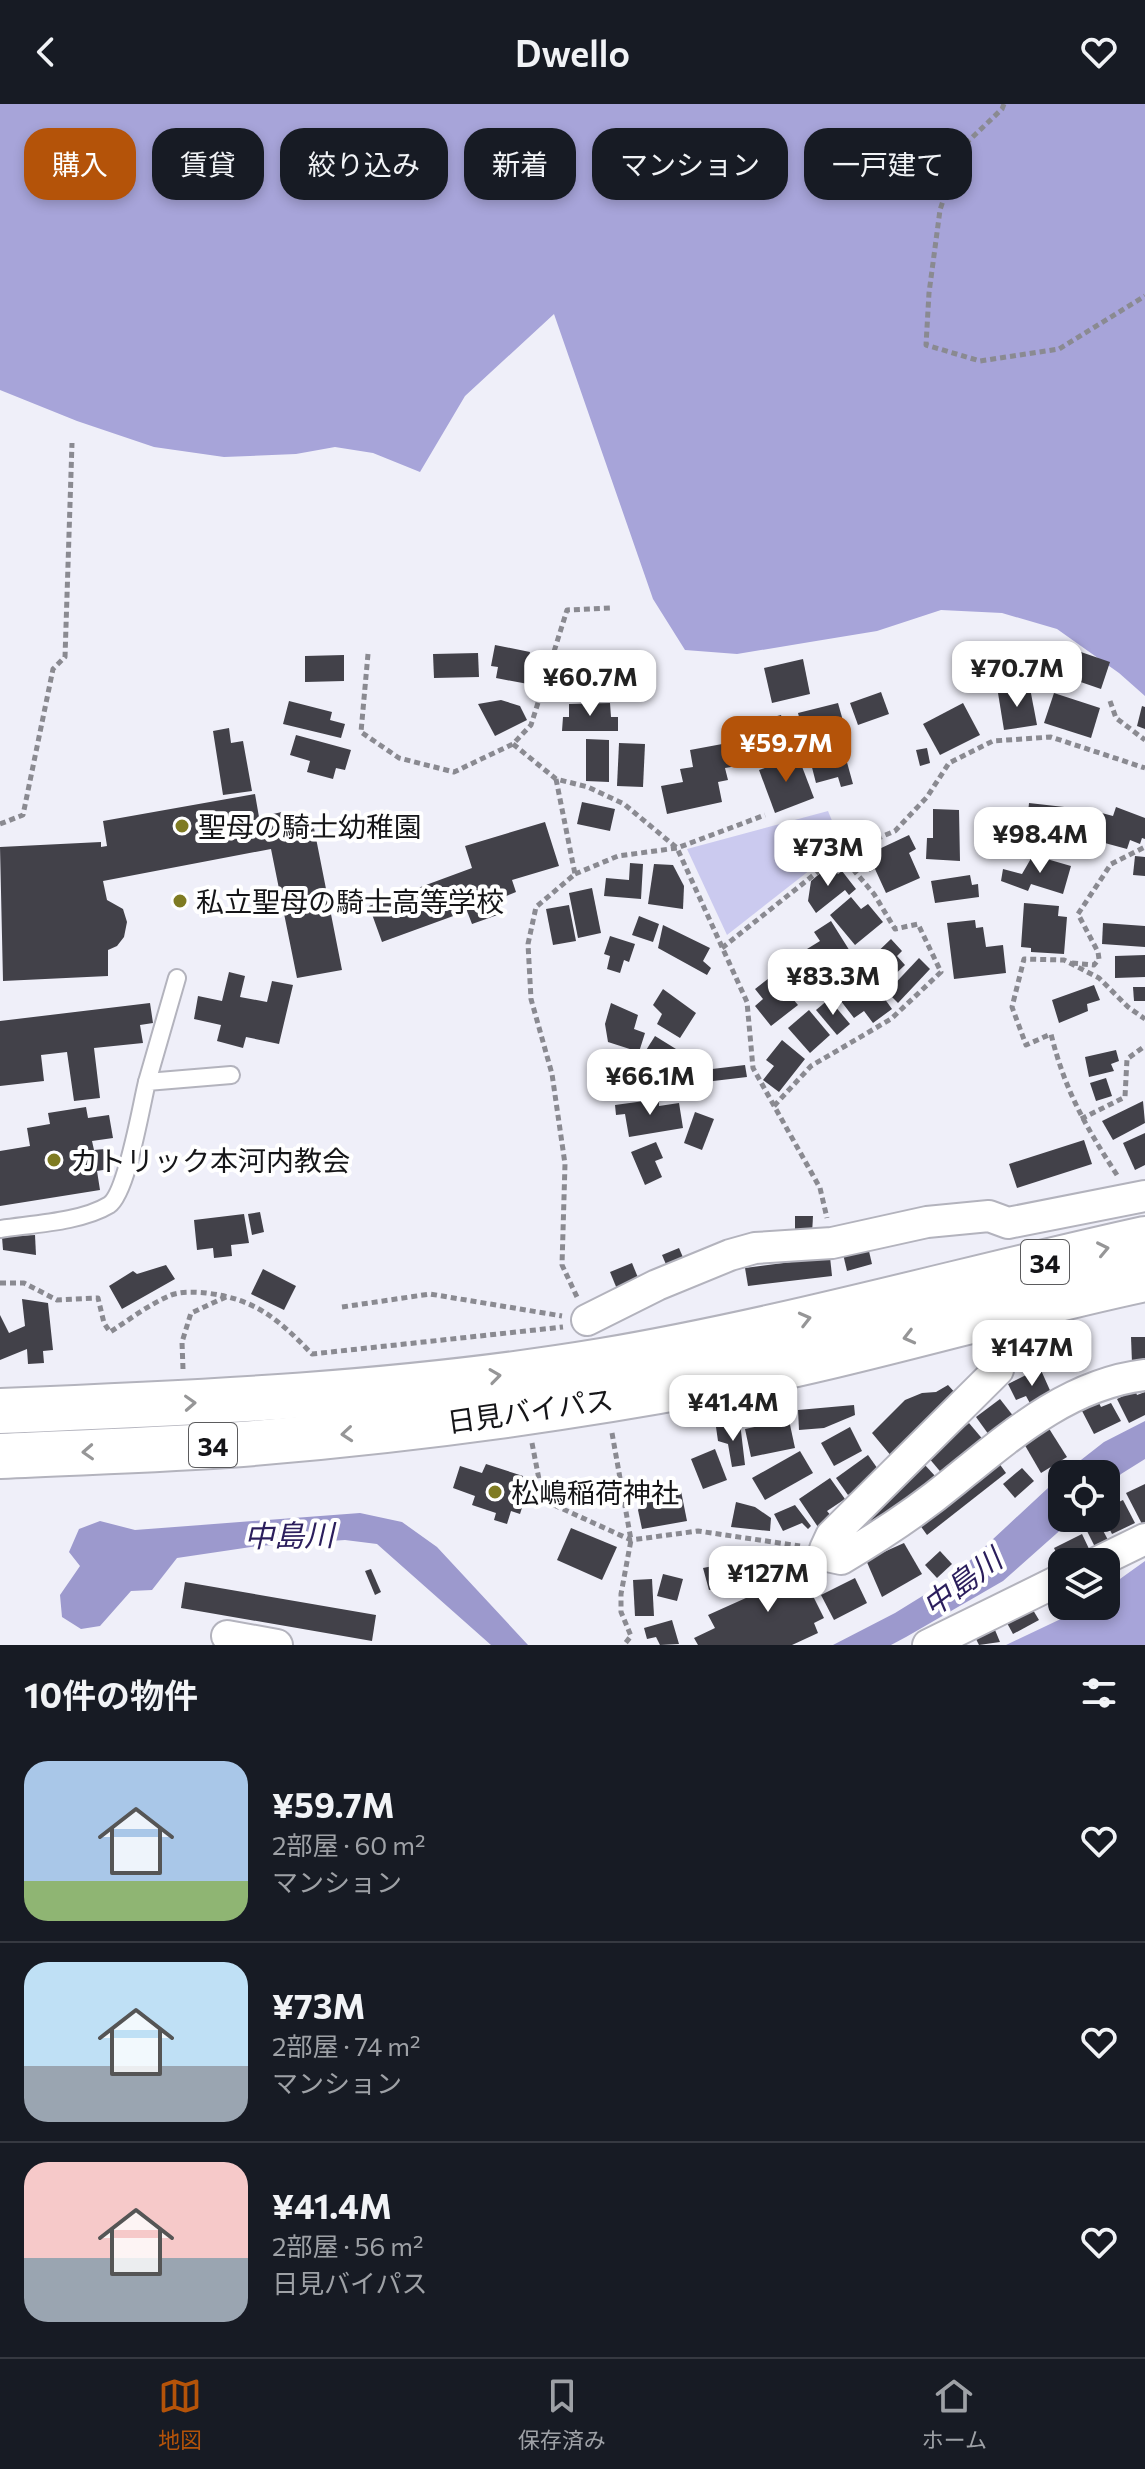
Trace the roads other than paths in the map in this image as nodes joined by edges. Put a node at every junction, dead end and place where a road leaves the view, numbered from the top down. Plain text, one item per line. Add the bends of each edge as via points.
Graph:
1 (177, 978) dead end
2 (231, 1075) dead end
3 (147, 1082) junction
4 (1145, 1196) edge
5 (0, 1229) edge
6 (1145, 1239) edge
7 (1145, 1279) edge
8 (946, 1287) junction
9 (980, 1319) junction
10 (587, 1320) road end
11 (1145, 1375) edge
12 (421, 1405) junction
13 (0, 1411) edge
14 (0, 1456) edge
15 (1145, 1539) edge
16 (1120, 1551) edge
17 (1048, 1586) edge
18 (227, 1636) dead end
19 (277, 1645) edge
20 (928, 1645) edge

1 - 3 lane
2 - 3 lane
3 - 5 lane via 125,1176 110,1204 63,1220
4 - 10 street via 1008,1223 989,1216 927,1222 832,1243 755,1248 657,1285
8 -> 6 highway, 日見バイパス / 34
7 - 9 highway, 日見バイパス / 34
8 - 9 highway
12 -> 8 highway, 日見バイパス / 34
9 - 11 street via 998,1350 998,1370 831,1536 827,1556 841,1559 880,1537 1056,1405 1111,1381
9 -> 12 highway, 日見バイパス / 34 via 711,1382 525,1413
13 -> 12 highway, 日見バイパス / 34 via 325,1395
12 -> 14 highway, 日見バイパス / 34 via 239,1444
15 - 16 street
17 - 20 street
18 - 19 street

